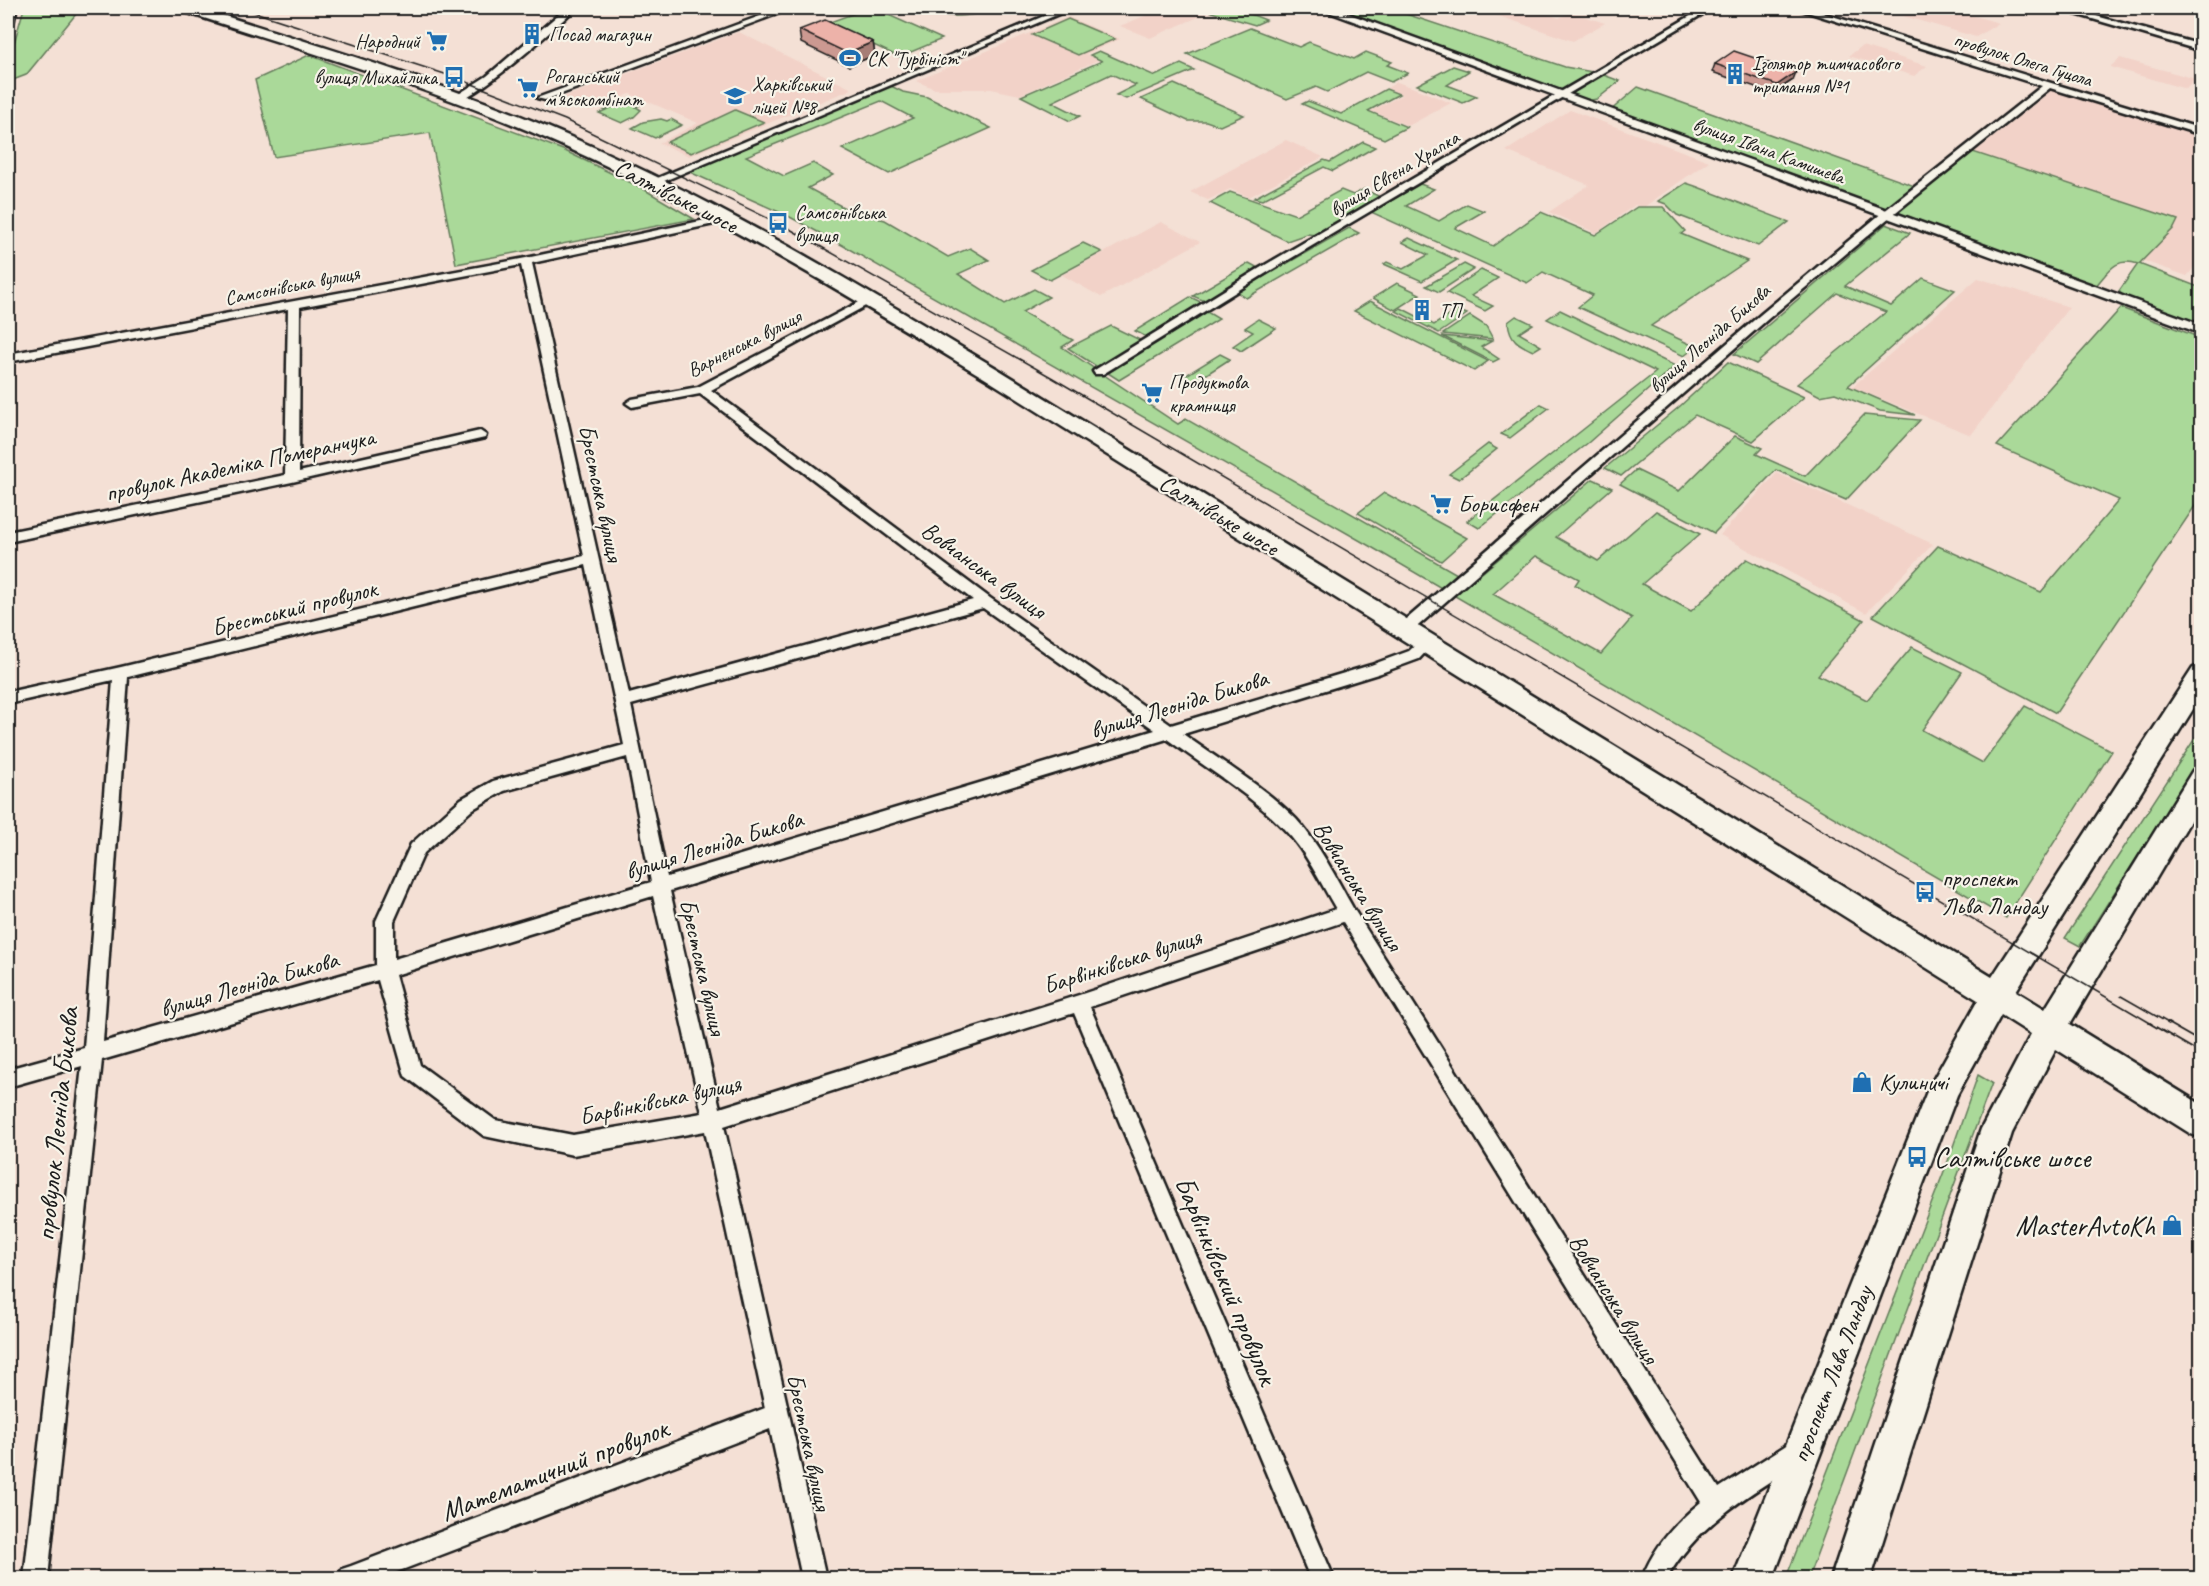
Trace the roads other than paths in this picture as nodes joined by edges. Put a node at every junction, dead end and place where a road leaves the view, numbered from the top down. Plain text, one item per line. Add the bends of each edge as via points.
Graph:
1 (11, 8) edge
2 (187, 8) edge
3 (570, 8) edge
4 (789, 8) edge
5 (1068, 8) edge
6 (1324, 8) edge
7 (1709, 8) edge
8 (1799, 8) edge
9 (2059, 8) edge
10 (8, 21) edge
11 (2202, 48) edge
12 (2047, 86) junction
13 (1561, 95) junction
14 (542, 98) dead end
15 (457, 99) junction
16 (2202, 132) edge
17 (653, 182) junction
18 (1887, 214) junction
19 (724, 219) junction
20 (526, 261) junction
21 (867, 300) junction
22 (294, 304) junction
23 (2202, 330) edge
24 (8, 358) edge
25 (1099, 371) dead end
26 (702, 390) junction
27 (632, 403) dead end
28 (480, 435) dead end
29 (292, 478) junction
30 (8, 537) edge
31 (591, 559) junction
32 (985, 602) junction
33 (1406, 628) junction
34 (1428, 642) junction
35 (121, 673) junction
36 (2202, 674) edge
37 (8, 698) edge
38 (622, 702) junction
39 (1169, 732) junction
40 (633, 749) junction
41 (2202, 777) edge
42 (660, 886) junction
43 (1347, 913) junction
44 (385, 970) junction
45 (1996, 996) junction
46 (1079, 1003) junction
47 (2050, 1029) junction
48 (93, 1054) junction
49 (8, 1078) edge
50 (713, 1120) junction
51 (2202, 1123) edge
52 (778, 1415) junction
53 (1803, 1448) junction
54 (1714, 1503) junction
55 (1865, 1539) junction
56 (36, 1578) edge
57 (351, 1578) edge
58 (814, 1578) edge
59 (1322, 1578) edge
60 (1654, 1578) edge
61 (1753, 1578) edge
62 (1851, 1578) edge
63 (1872, 1578) edge

1 - 10 main road
2 - 15 main road, Салтівське шосе
3 - 15 street via 493,75
4 - 14 street
5 - 17 street
6 - 13 street, вулиця Івана Камишева
7 - 13 street, вулиця Євгена Храпка
8 - 12 street, провулок Олега Гуцола
9 - 11 street
12 - 16 street, провулок Олега Гуцола
12 - 18 street, вулиця Леоніда Бикова
13 - 18 street, вулиця Івана Камишева
13 - 25 street, вулиця Євгена Храпка
15 - 17 main road, Салтівське шосе via 575,145
17 - 19 main road, Салтівське шосе
18 - 23 street, вулиця Івана Камишева
18 - 33 street, вулиця Леоніда Бикова
19 - 20 street, Самсонівська вулиця
19 - 21 main road, Салтівське шосе
20 - 22 street, Самсонівська вулиця
20 - 31 street, Брестська вулиця
21 - 26 street, Варненська вулиця
21 - 33 main road, Салтівське шосе
22 - 24 street, Самсонівська вулиця
22 - 29 street
26 - 27 street, Варненська вулиця
26 - 32 street, Вовчанська вулиця
28 - 29 street, провулок Академіка Померанчука
29 - 30 street, провулок Академіка Померанчука
31 - 35 street, Брестський провулок
31 - 38 street, Брестська вулиця
32 - 38 street
32 - 39 street, Вовчанська вулиця
33 - 34 main road, Салтівське шосе
34 - 39 street, вулиця Леоніда Бикова via 1414,655 1376,669
34 - 45 main road, Салтівське шосе
35 - 37 street, Брестський провулок
35 - 48 street, провулок Леоніда Бикова
36 - 45 main road, проспект Льва Ландау
38 - 40 street, Брестська вулиця
39 - 42 street, вулиця Леоніда Бикова
39 - 43 street, Вовчанська вулиця via 1290,824 1308,846
40 - 42 street, Брестська вулиця
40 - 44 street, Барвінківська вулиця via 499,786 467,804 417,849 385,921
41 - 47 main road
42 - 44 street, вулиця Леоніда Бикова
42 - 50 street, Брестська вулиця
43 - 46 street, Барвінківська вулиця
43 - 54 street, Вовчанська вулиця
44 - 48 street, вулиця Леоніда Бикова
44 - 50 street, Барвінківська вулиця via 412,1070 491,1129 573,1145
45 - 47 main road, Салтівське шосе
45 - 53 main road, проспект Льва Ландау via 1944,1089
46 - 50 street, Барвінківська вулиця
46 - 59 street, Барвінківський провулок
47 - 51 main road, Салтівське шосе
47 - 55 main road via 1997,1129
48 - 49 street, вулиця Леоніда Бикова
48 - 56 street, провулок Леоніда Бикова
50 - 52 street, Брестська вулиця
52 - 57 street, Математичний провулок
52 - 58 street, Брестська вулиця
53 - 54 street
53 - 61 main road, проспект Льва Ландау
54 - 60 street via 1665,1556
55 - 62 main road
55 - 63 street

